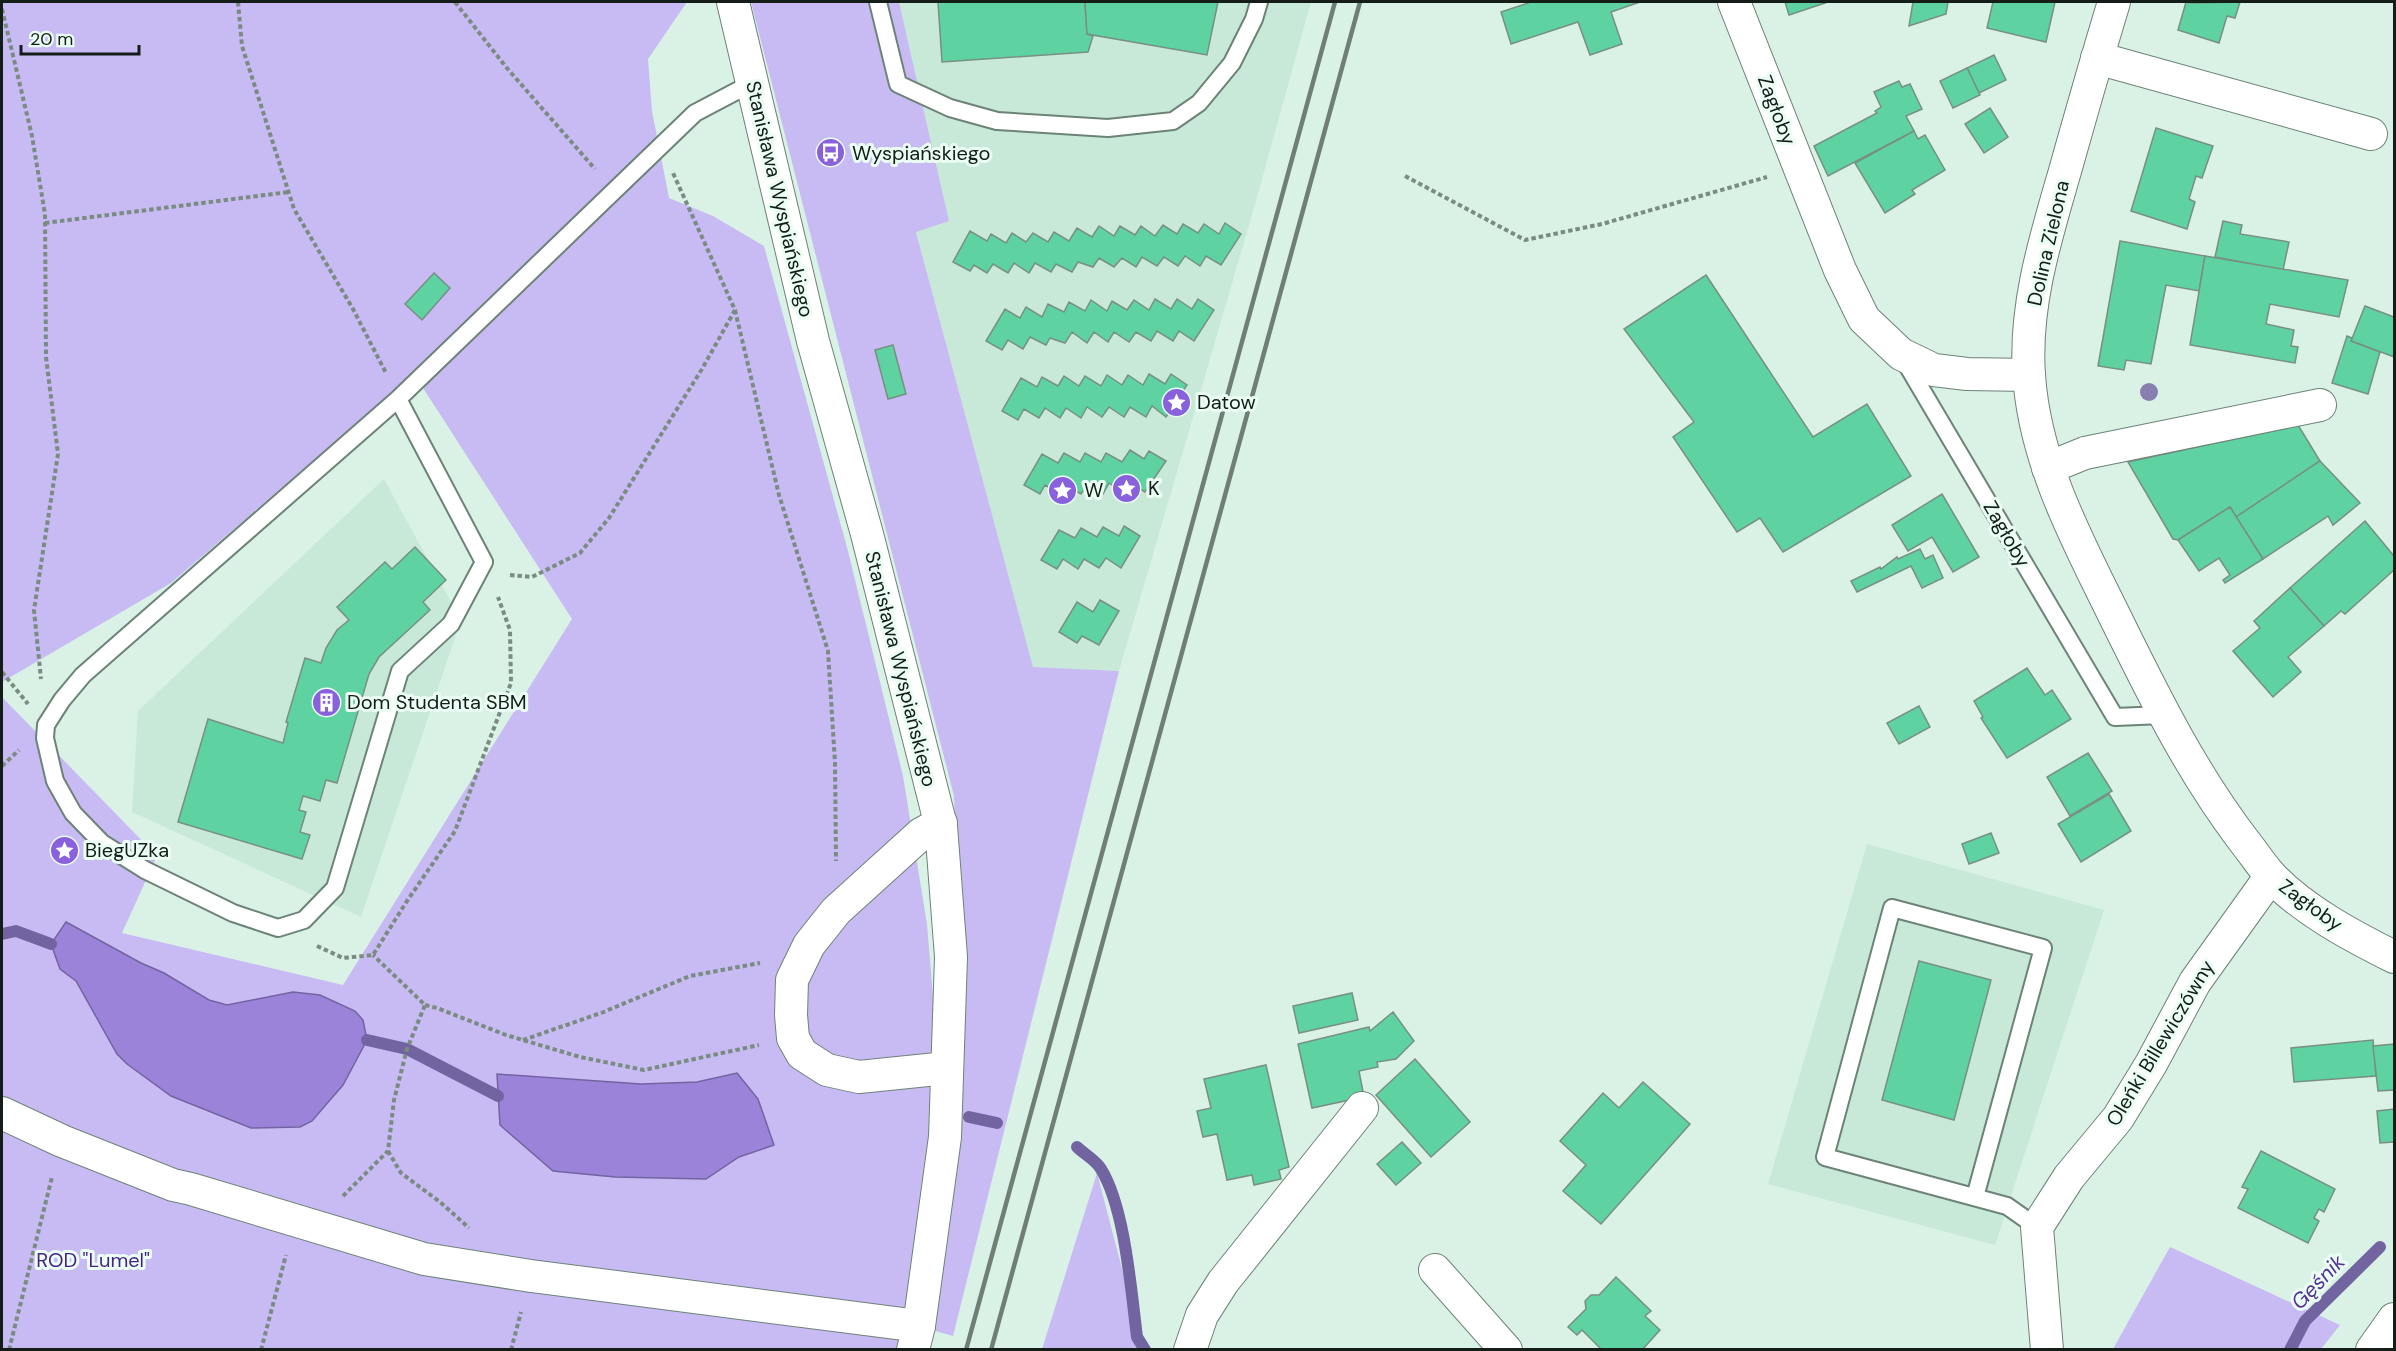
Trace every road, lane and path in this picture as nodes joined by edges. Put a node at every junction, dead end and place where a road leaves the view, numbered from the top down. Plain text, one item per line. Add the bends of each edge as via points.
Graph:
1 (238, 2) edge
2 (455, 2) edge
3 (733, 2) edge
4 (878, 2) edge
5 (1259, 2) edge
6 (1734, 2) edge
7 (2114, 2) edge
8 (2, 9) edge
9 (2097, 58) junction
10 (752, 83) junction
11 (2371, 134) dead end
12 (661, 146) junction
13 (1799, 168) junction
14 (1405, 176) dead end
15 (614, 191) junction
16 (289, 192) junction
17 (45, 223) junction
18 (735, 310) junction
19 (1901, 354) junction
20 (2029, 375) junction
21 (399, 399) junction
22 (2320, 405) dead end
23 (2048, 468) junction
24 (484, 562) junction
25 (494, 588) junction
26 (2, 672) edge
27 (2163, 715) junction
28 (46, 725) junction
29 (940, 823) junction
30 (2271, 876) junction
31 (846, 902) junction
32 (278, 928) junction
33 (807, 950) junction
34 (373, 955) junction
35 (2394, 957) edge
36 (425, 1005) junction
37 (793, 1038) junction
38 (523, 1040) junction
39 (947, 1068) junction
40 (1362, 1108) dead end
41 (2, 1113) edge
42 (62, 1141) junction
43 (388, 1151) junction
44 (1976, 1197) junction
45 (312, 1227) junction
46 (2037, 1227) junction
47 (288, 1247) dead end
48 (482, 1268) junction
49 (1435, 1270) dead end
50 (2394, 1318) edge
51 (916, 1338) edge
52 (9, 1350) edge
53 (261, 1350) edge
54 (1190, 1350) edge
55 (1506, 1350) edge
56 (2047, 1350) edge
57 (2372, 1350) edge

1 - 16 path via 242,46
2 - 15 path
3 - 10 street, Stanisława Wyspiańskiego
4 - 5 lane via 898,84 950,108 997,121 1108,128 1173,121 1199,103 1232,63
6 - 13 street, Zagłoby
7 - 9 street, Dolina Zielona
8 - 17 path via 32,136
9 - 11 street
9 - 20 street, Dolina Zielona via 2035,280
10 - 12 lane via 695,113
10 - 29 street, Stanisława Wyspiańskiego via 813,341 867,534
12 - 15 lane
12 - 18 path
13 - 14 path via 1602,224 1525,240
13 - 19 street, Zagłoby via 1864,319
15 - 21 lane
16 - 17 path
16 - 21 path via 294,209 353,309
17 - 28 path via 46,357 58,454 34,610
18 - 25 path via 609,518 580,553 532,577 505,575
18 - 31 path via 779,495 828,651 836,762 836,861
19 - 20 street via 1934,370
19 - 27 lane, Zagłoby via 2115,717
20 - 23 street, Dolina Zielona
21 - 24 lane
21 - 28 lane via 83,675
22 - 23 street via 2085,453
23 - 27 street, Dolina Zielona via 2065,515
24 - 25 path
24 - 32 lane via 451,624 400,671 335,888 304,920
25 - 34 path via 510,630 511,683 455,831
26 - 28 path
27 - 30 street, Zagłoby via 2196,773
28 - 32 lane via 45,738 55,781 73,813 102,843 146,870 233,913
29 - 31 street via 921,834
29 - 39 street, Stanisława Wyspiańskiego via 951,957
30 - 35 street, Zagłoby via 2313,910
30 - 46 street, Oleńki Billewiczówny via 2195,982 2118,1118 2069,1177
31 - 33 street
32 - 34 path via 343,958
33 - 37 street via 792,980
33 - 38 path via 756,965 690,976
34 - 36 path
36 - 38 path
36 - 43 path via 407,1049 394,1100
37 - 38 path via 644,1070 580,1058
37 - 39 street via 802,1054 827,1070 859,1077
39 - 51 street, Stanisława Wyspiańskiego via 945,1137
40 - 54 street via 1223,1282 1202,1315
41 - 42 street
42 - 45 street via 172,1185
42 - 52 path
43 - 45 path
43 - 48 path via 402,1173 469,1228 481,1250
44 - 44 lane via 2043,948 1892,908 1825,1157
44 - 46 lane via 2007,1206
45 - 48 street via 424,1259
46 - 56 street
47 - 53 path
48 - 51 street
49 - 55 street
50 - 57 street

